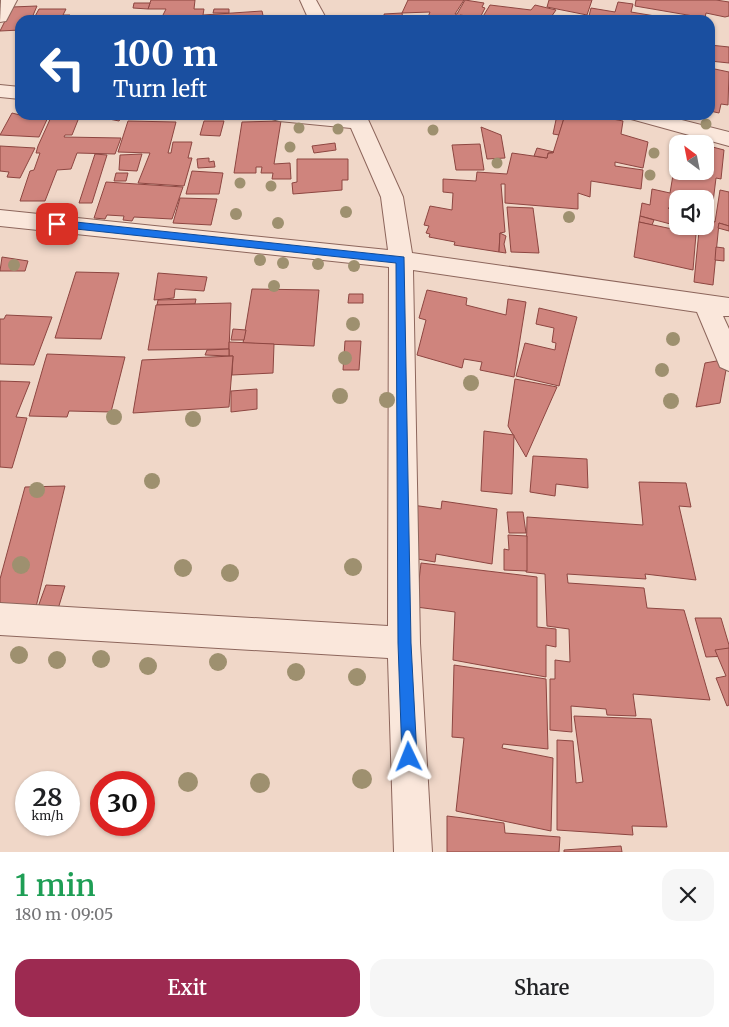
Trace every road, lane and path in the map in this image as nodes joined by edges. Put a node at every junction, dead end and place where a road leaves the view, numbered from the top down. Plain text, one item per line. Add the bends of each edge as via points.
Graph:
1 (9, 0) edge
2 (308, 0) edge
3 (316, 15) edge
4 (0, 17) edge
5 (0, 91) edge
6 (15, 92) edge
7 (358, 120) edge
8 (657, 120) edge
9 (729, 139) edge
10 (0, 218) edge
11 (400, 260) junction
12 (717, 306) edge
13 (729, 360) edge
14 (0, 619) edge
15 (404, 643) junction
16 (413, 852) edge

1 - 4 street
2 - 3 street
5 - 6 street
7 - 11 street via 392,197
8 - 9 street
10 - 11 street
11 - 12 street
11 - 15 street
12 - 13 street
14 - 15 street
15 - 16 street

